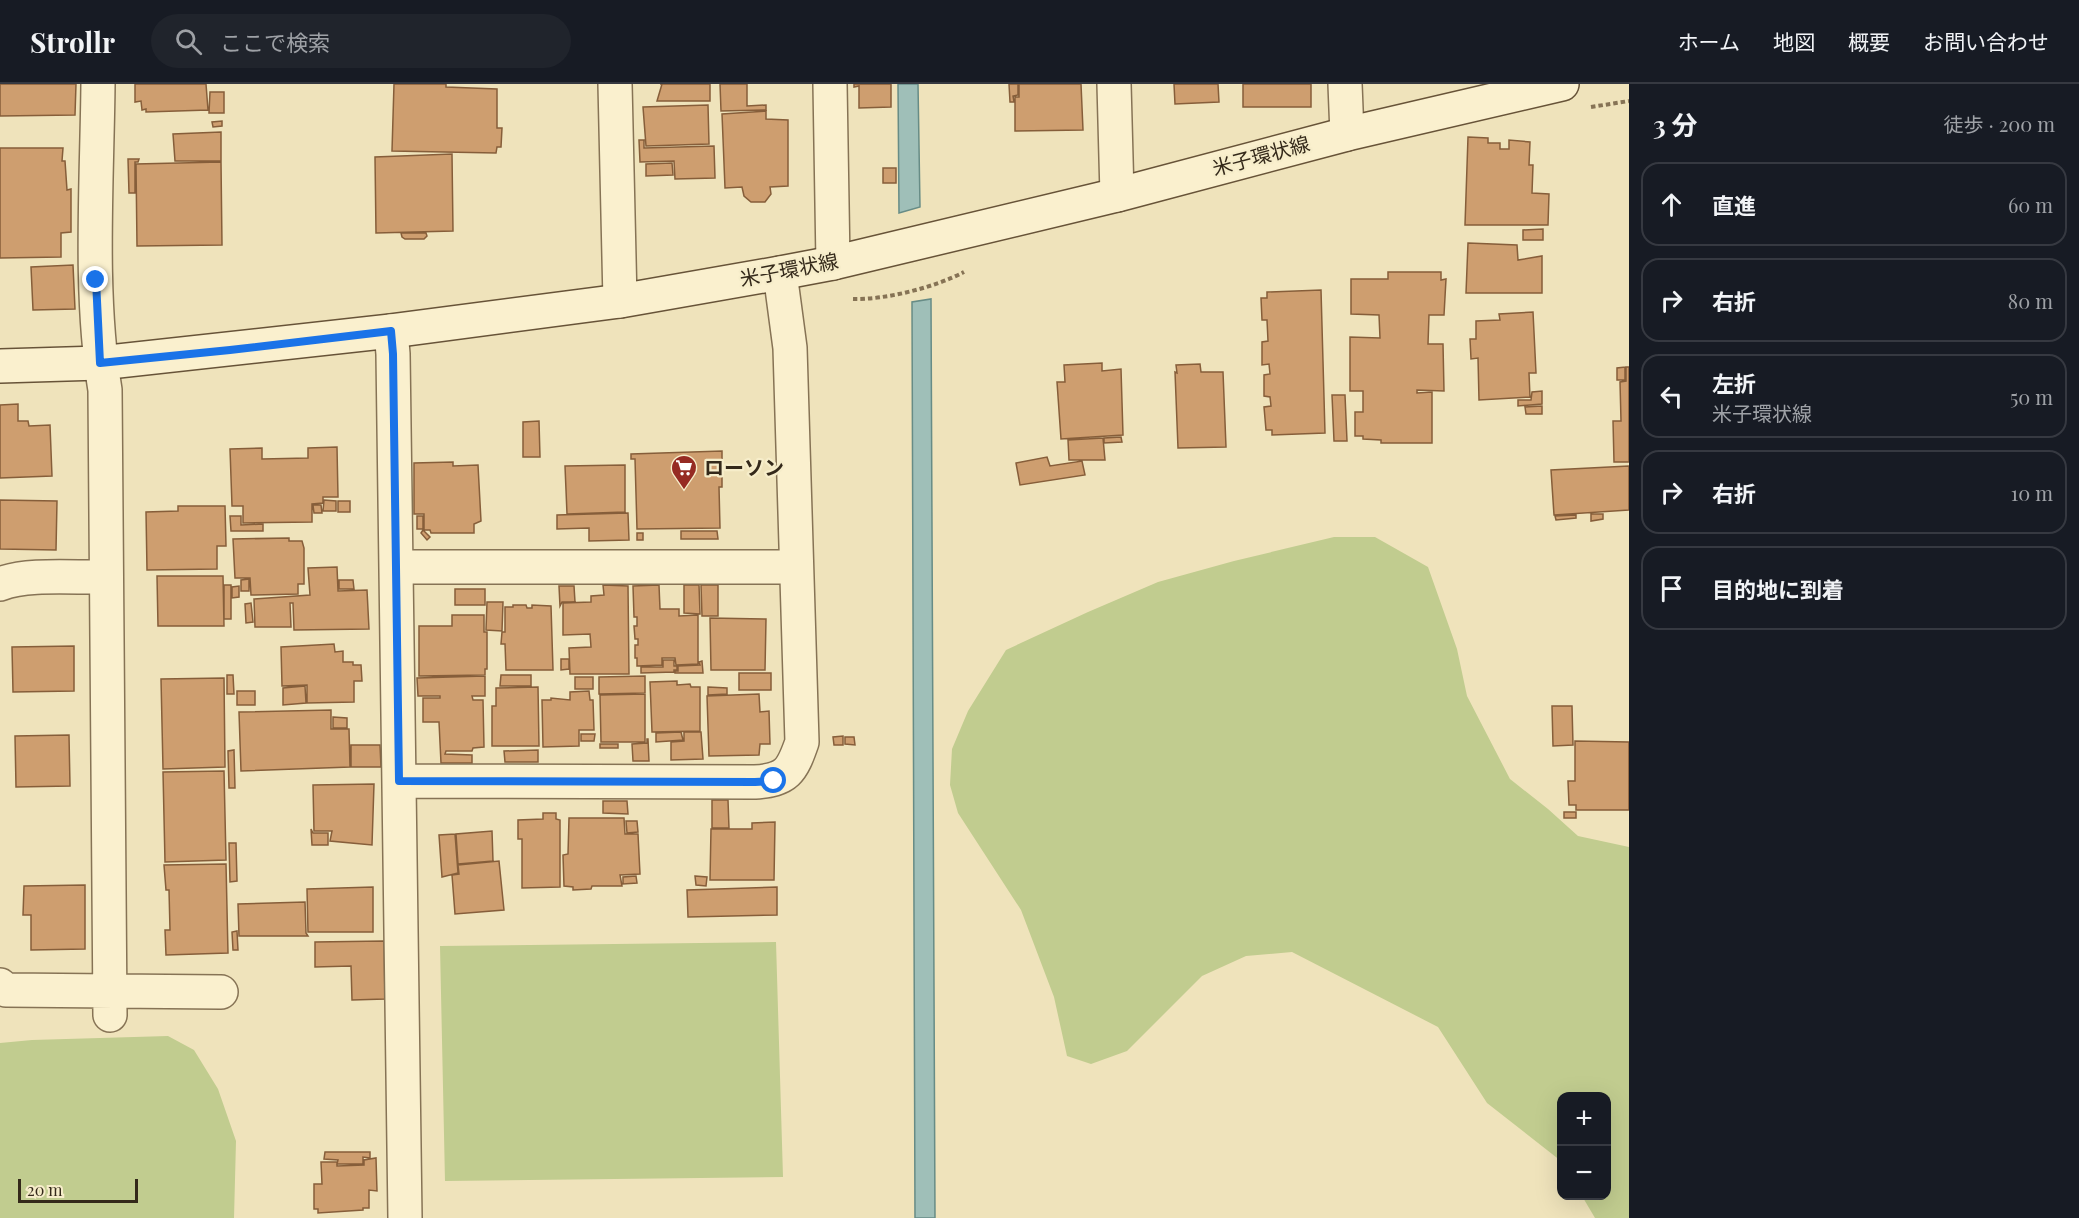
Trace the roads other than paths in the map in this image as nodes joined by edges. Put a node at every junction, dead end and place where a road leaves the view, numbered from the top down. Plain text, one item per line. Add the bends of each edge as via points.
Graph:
1 (98, 84) edge
2 (615, 84) edge
3 (830, 84) edge
4 (1114, 84) edge
5 (1345, 84) edge
6 (1562, 84) edge
7 (1347, 134) junction
8 (1117, 195) junction
9 (832, 263) junction
10 (780, 273) junction
11 (620, 301) junction
12 (391, 331) junction
13 (100, 363) junction
14 (0, 366) edge
15 (396, 567) junction
16 (796, 567) junction
17 (106, 577) junction
18 (0, 584) edge
19 (399, 781) junction
20 (0, 985) edge
21 (221, 992) dead end
22 (110, 1004) junction
23 (405, 1218) edge

1 - 13 street via 96,280
2 - 11 street
3 - 9 street
4 - 8 street
5 - 7 street
6 - 7 street, 米子環状線
7 - 8 street, 米子環状線
8 - 9 street, 米子環状線
9 - 10 street, 米子環状線
10 - 11 street, 米子環状線
10 - 16 street via 790,348
11 - 12 street, 米子環状線
12 - 13 street, 米子環状線
12 - 15 street
13 - 14 street, 米子環状線
13 - 17 street via 105,390
15 - 16 street
15 - 19 street
16 - 19 street via 802,742 788,772 774,781
17 - 18 street via 24,578
17 - 22 street
19 - 23 street
20 - 22 street via 6,990
21 - 22 street

